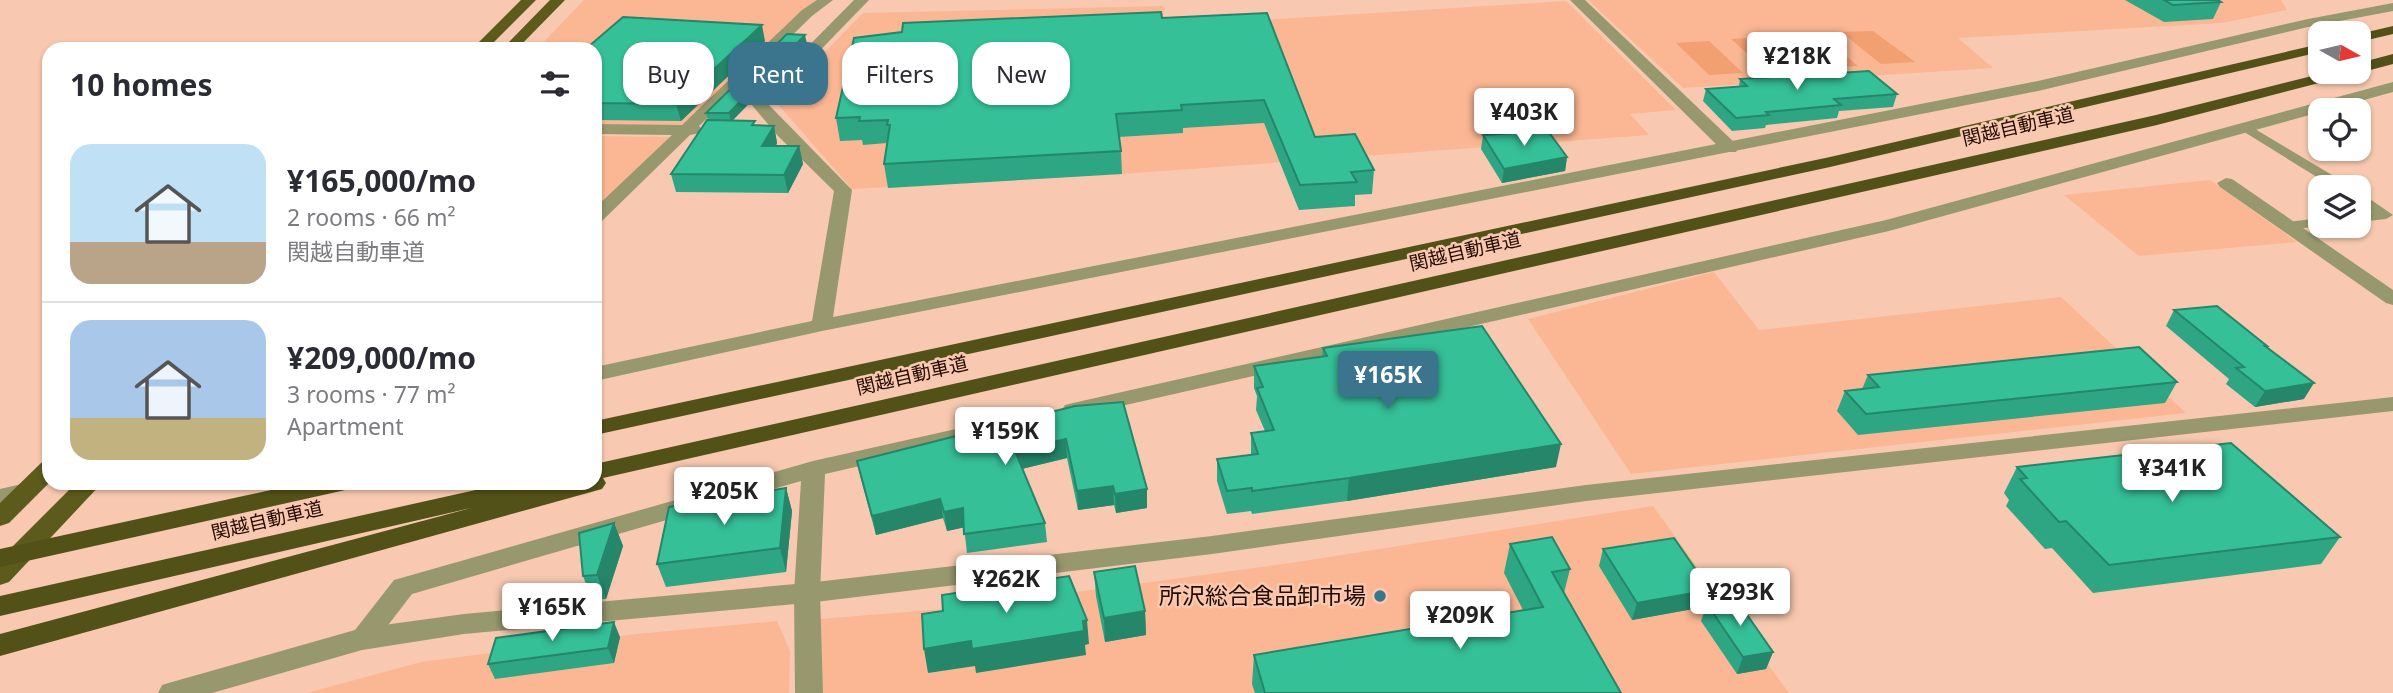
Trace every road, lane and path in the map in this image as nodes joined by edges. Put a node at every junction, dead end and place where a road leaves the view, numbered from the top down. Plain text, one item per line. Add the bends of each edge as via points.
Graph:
1 (529, 0) edge
2 (558, 0) edge
3 (826, 0) edge
4 (862, 0) edge
5 (1577, 0) edge
6 (2393, 6) edge
7 (2393, 30) edge
8 (2371, 35) edge
9 (486, 42) edge
10 (516, 42) edge
11 (2308, 51) edge
12 (2393, 59) edge
13 (2371, 65) edge
14 (2308, 81) edge
15 (2393, 87) edge
16 (2245, 127) junction
17 (602, 129) edge
18 (689, 130) junction
19 (716, 130) edge
20 (757, 132) edge
21 (784, 132) junction
22 (1730, 148) junction
23 (2323, 175) edge
24 (2226, 183) dead end
25 (2371, 206) edge
26 (602, 211) edge
27 (2371, 217) edge
28 (2308, 224) edge
29 (2288, 226) junction
30 (2393, 299) edge
31 (822, 325) junction
32 (602, 372) edge
33 (2393, 404) edge
34 (1058, 414) edge
35 (832, 418) junction
36 (602, 426) edge
37 (976, 432) edge
38 (602, 469) edge
39 (813, 469) junction
40 (42, 475) edge
41 (602, 481) edge
42 (83, 490) edge
43 (309, 490) edge
44 (513, 490) edge
45 (568, 490) edge
46 (26, 491) junction
47 (0, 496) edge
48 (0, 517) edge
49 (0, 558) edge
50 (0, 575) edge
51 (807, 593) junction
52 (0, 606) edge
53 (362, 639) junction
54 (0, 645) edge
55 (172, 693) edge
56 (810, 693) edge

1 - 9 highway
2 - 10 highway
3 - 18 street via 807,13
4 - 21 street via 760,104
5 - 22 street
6 - 22 street via 2038,86
7 - 8 highway
11 - 36 highway, 関越自動車道 via 1830,162
12 - 13 highway
14 - 35 highway, 関越自動車道 via 2157,120
15 - 16 street
16 - 23 lane
16 - 34 street via 1889,225
17 - 18 street
18 - 19 street
18 - 26 street
20 - 21 street
21 - 31 street via 843,190
22 - 31 street
24 - 29 street
25 - 27 lane via 2386,215
28 - 29 lane
29 - 30 street
31 - 32 street
33 - 51 street via 1587,493 1212,545
35 - 38 highway, 関越自動車道
35 - 41 highway
37 - 39 street
39 - 51 street
39 - 53 street via 403,587
40 - 46 highway
42 - 50 highway
43 - 49 highway, 関越自動車道
44 - 52 highway, 関越自動車道
45 - 54 highway
46 - 47 street
46 - 48 highway
51 - 53 street via 464,624
51 - 56 street
53 - 55 street

